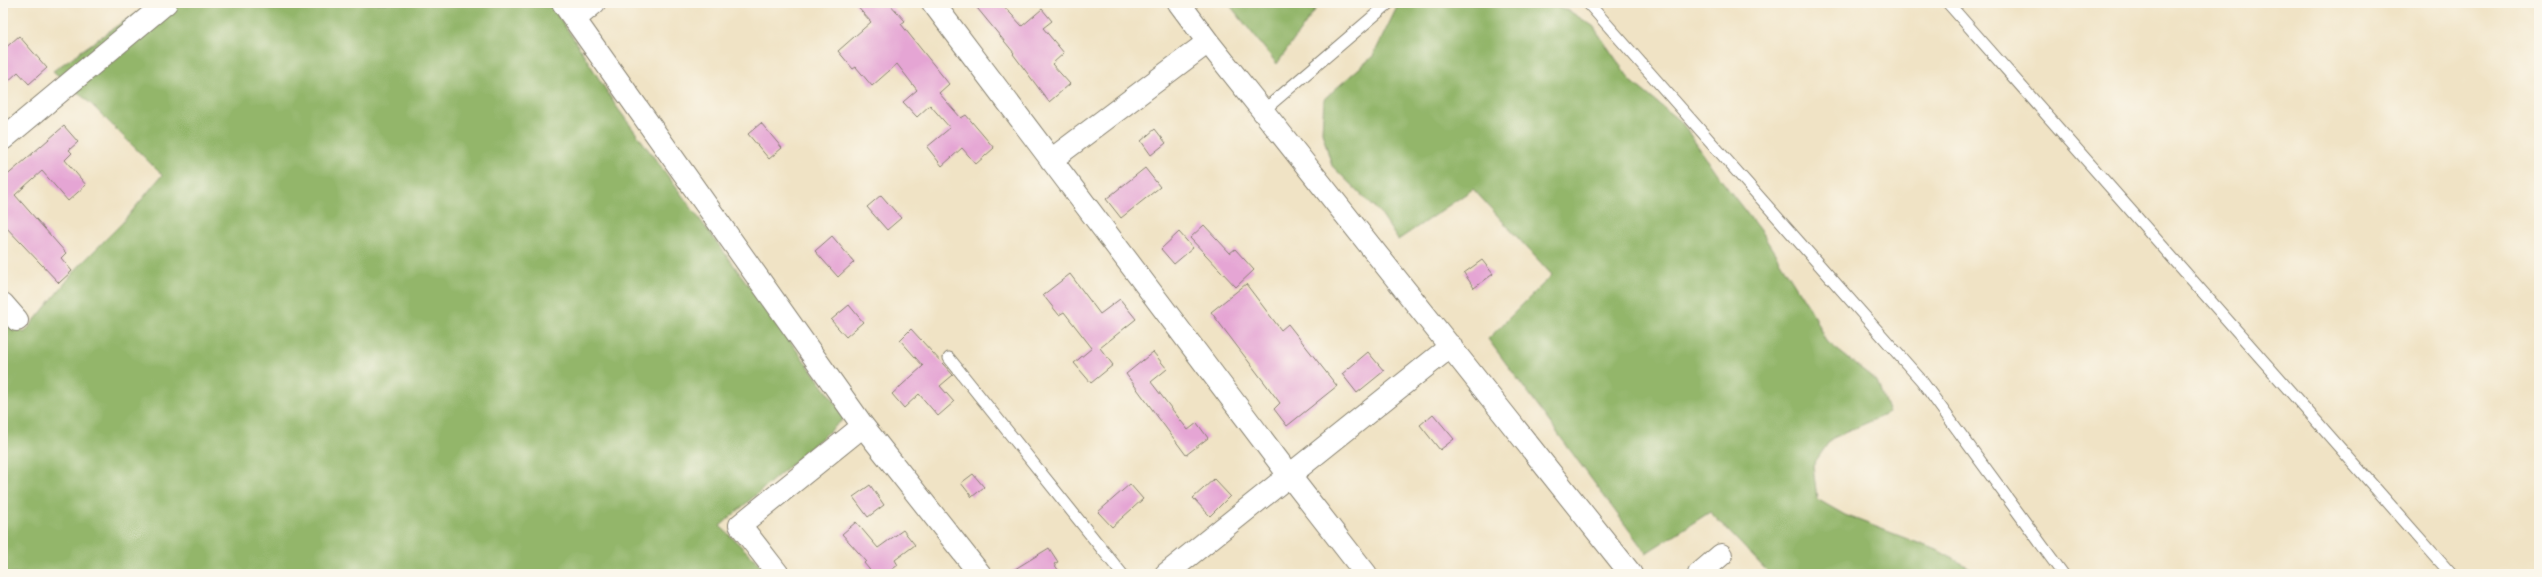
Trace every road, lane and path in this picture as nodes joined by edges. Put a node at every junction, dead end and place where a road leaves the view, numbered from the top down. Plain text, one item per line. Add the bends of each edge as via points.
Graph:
1 (166, 3) edge
2 (594, 3) edge
3 (933, 3) edge
4 (1179, 3) edge
5 (1389, 3) edge
6 (1588, 3) edge
7 (1948, 3) edge
8 (569, 11) edge
9 (1208, 42) junction
10 (1264, 110) junction
11 (3, 139) edge
12 (1051, 160) junction
13 (1451, 346) junction
14 (949, 358) dead end
15 (863, 426) junction
16 (1288, 476) junction
17 (1721, 555) dead end
18 (778, 574) edge
19 (980, 574) edge
20 (1122, 574) edge
21 (1166, 574) edge
22 (1366, 574) edge
23 (1631, 574) edge
24 (1699, 574) edge
25 (2063, 574) edge
26 (2451, 574) edge

1 - 11 street
2 - 8 street
3 - 12 street
4 - 9 street
5 - 10 lane
6 - 25 lane via 1921,380
7 - 26 lane
8 - 15 street
9 - 10 street
9 - 12 street
10 - 13 street
12 - 16 street
13 - 16 street
13 - 23 street
14 - 20 lane
15 - 18 street via 740,525
15 - 19 street
16 - 21 street
16 - 22 street
17 - 24 street

